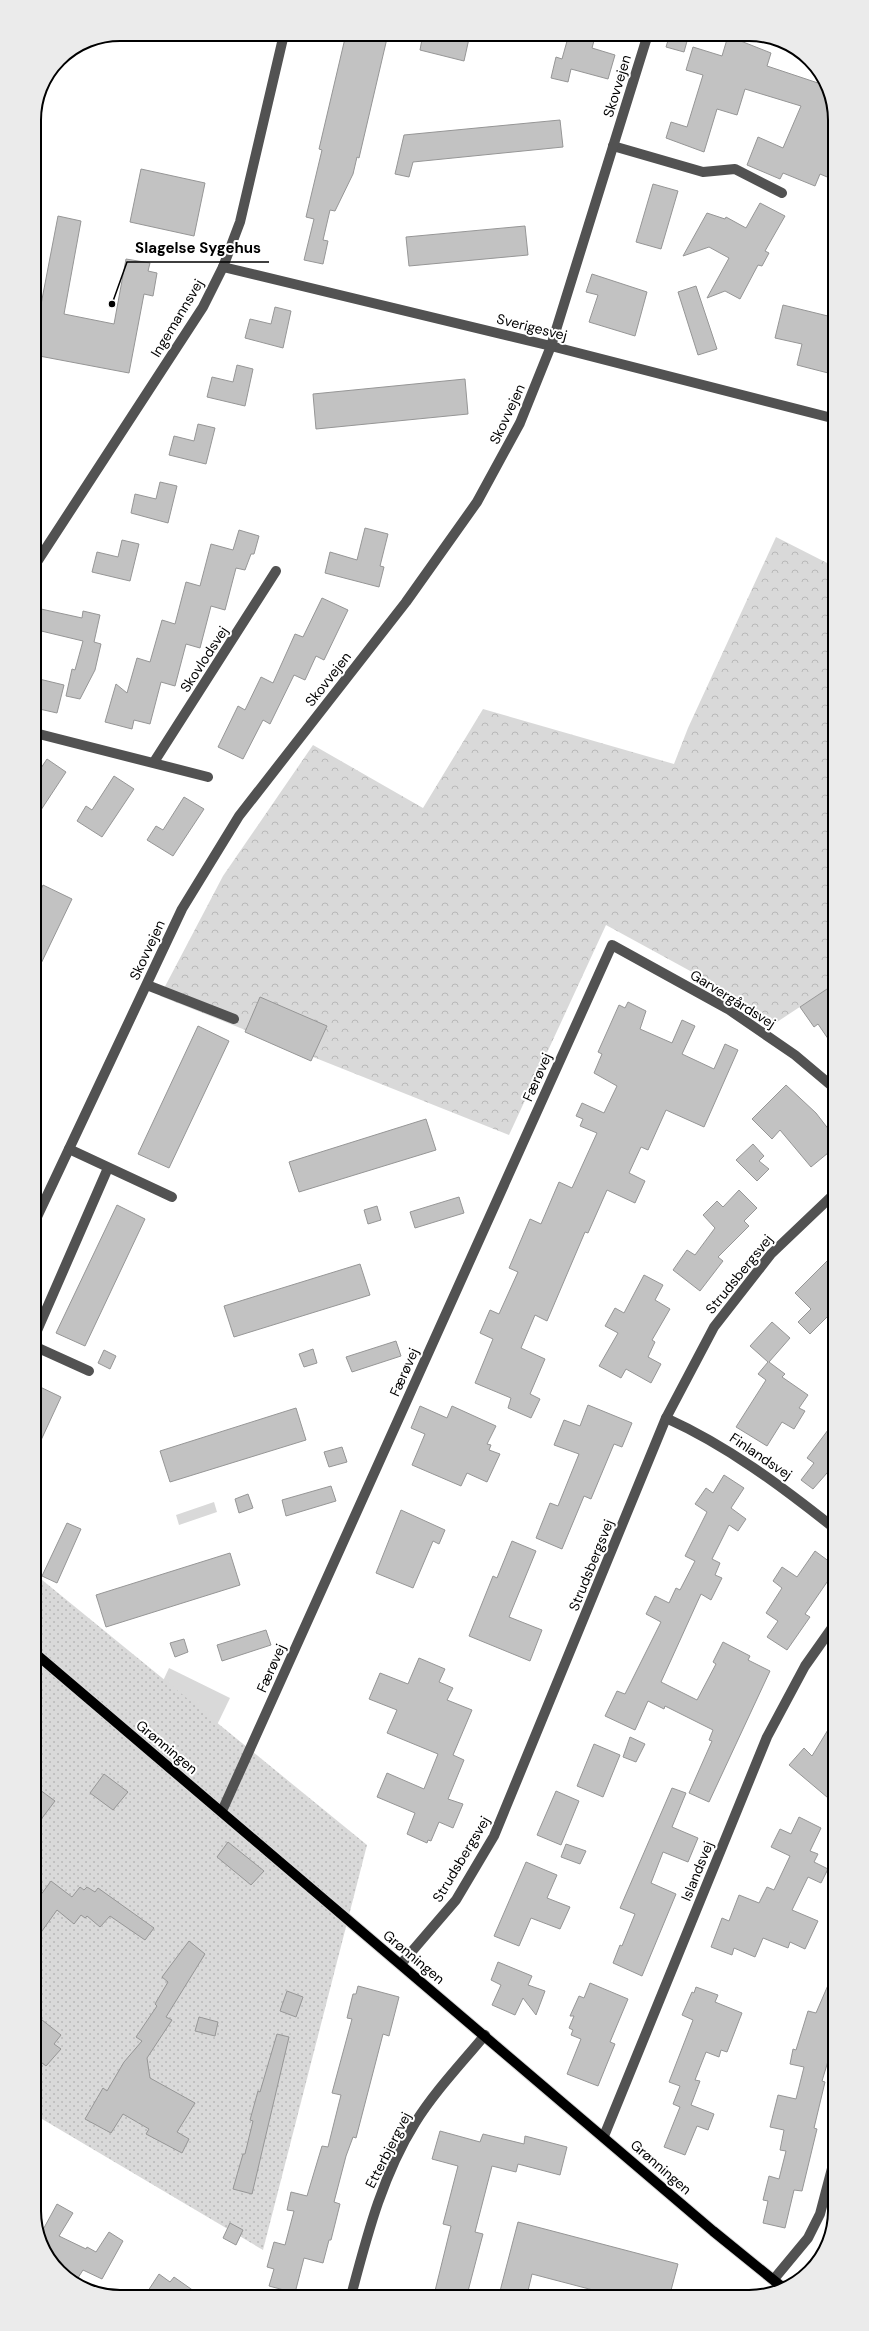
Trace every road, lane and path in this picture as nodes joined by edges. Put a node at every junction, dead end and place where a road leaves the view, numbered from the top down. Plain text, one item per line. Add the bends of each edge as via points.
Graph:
1 (282, 41) edge
2 (646, 41) edge
3 (613, 146) junction
4 (782, 193) dead end
5 (223, 267) junction
6 (551, 346) junction
7 (828, 417) edge
8 (41, 556) edge
9 (276, 571) dead end
10 (41, 734) edge
11 (154, 762) junction
12 (208, 777) dead end
13 (612, 945) joint
14 (147, 985) junction
15 (234, 1019) dead end
16 (828, 1083) edge
17 (69, 1149) junction
18 (108, 1168) junction
19 (172, 1197) dead end
20 (828, 1200) edge
21 (41, 1208) edge
22 (41, 1322) edge
23 (41, 1349) edge
24 (89, 1371) dead end
25 (666, 1418) junction
26 (828, 1523) edge
27 (828, 1633) edge
28 (41, 1658) edge
29 (222, 1812) junction
30 (401, 1964) junction
31 (485, 2035) junction
32 (604, 2136) junction
33 (828, 2184) edge
34 (774, 2279) junction
35 (779, 2284) edge
36 (353, 2290) edge

1 - 5 street, Ingemannsvej via 240,222
2 - 3 street, Skovvejen
3 - 4 street via 703,172 735,169
3 - 6 street, Skovvejen
5 - 6 street, Sverigesvej
5 - 8 street, Ingemannsvej via 204,307
6 - 7 street, Sverigesvej
6 - 14 street, Skovvejen via 520,423 477,502 406,602 239,816 182,909
9 - 11 street, Skovlodsvej
10 - 11 street
11 - 12 street
13 - 16 street, Garvergårdsvej via 728,1009 795,1055
13 - 29 street, Færøvej
14 - 15 street
14 - 17 street, Skovvejen
17 - 18 street
17 - 21 street, Skovvejen
18 - 19 street
18 - 22 street
20 - 25 street, Strudsbergsvej via 771,1254 714,1327
23 - 24 street
25 - 26 street, Finlandsvej via 701,1434 779,1483
25 - 30 street, Strudsbergsvej via 494,1836 456,1900
27 - 32 street, Islandsvej via 805,1666 767,1736
28 - 29 main road, Grønningen
29 - 30 main road, Grønningen
30 - 31 main road, Grønningen
31 - 32 main road, Grønningen
31 - 36 street, Etterbjergvej via 437,2092 415,2123 396,2160 370,2223
32 - 34 main road, Grønningen
33 - 34 street via 820,2214 808,2238
34 - 35 main road, Grønningen

